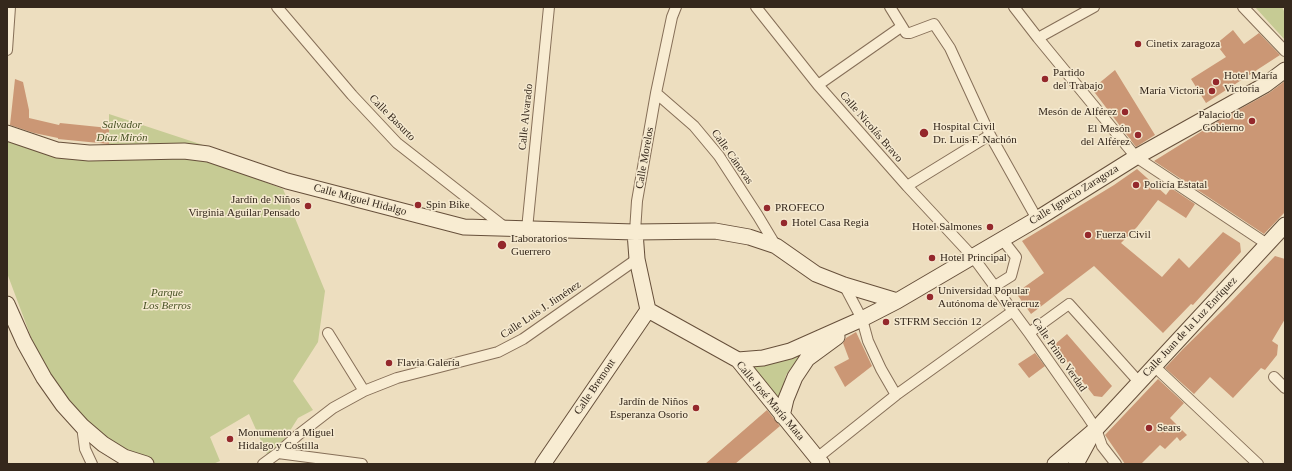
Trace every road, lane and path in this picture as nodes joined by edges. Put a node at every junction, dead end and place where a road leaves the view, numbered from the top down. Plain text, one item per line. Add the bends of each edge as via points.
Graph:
1 (10, 7) edge
2 (277, 7) edge
3 (549, 7) edge
4 (676, 7) edge
5 (756, 7) edge
6 (890, 7) edge
7 (1014, 7) edge
8 (1094, 7) edge
9 (1243, 7) edge
10 (901, 27) junction
11 (1038, 38) junction
12 (7, 50) edge
13 (1285, 51) edge
14 (1285, 70) edge
15 (818, 85) junction
16 (656, 93) junction
17 (7, 133) edge
18 (990, 135) junction
19 (1136, 157) junction
20 (906, 186) junction
21 (1037, 219) junction
22 (508, 229) junction
23 (527, 229) junction
24 (635, 232) junction
25 (1283, 232) edge
26 (1002, 239) junction
27 (1267, 244) junction
28 (776, 246) junction
29 (973, 257) junction
30 (637, 259) junction
31 (844, 285) junction
32 (995, 286) junction
33 (897, 301) junction
34 (7, 304) edge
35 (648, 310) junction
36 (1013, 311) junction
37 (862, 319) junction
38 (328, 333) dead end
39 (1030, 333) junction
40 (738, 360) junction
41 (1154, 366) junction
42 (1274, 377) dead end
43 (1139, 382) junction
44 (1285, 388) edge
45 (364, 391) junction
46 (896, 395) junction
47 (782, 416) junction
48 (82, 426) junction
49 (1096, 429) junction
50 (278, 453) junction
51 (819, 461) edge
52 (92, 464) edge
53 (146, 464) edge
54 (263, 464) edge
55 (362, 464) edge
56 (543, 464) edge
57 (1055, 464) edge
58 (1076, 464) edge
59 (1116, 464) edge
60 (1258, 464) edge

1 - 12 street
2 - 22 street, Calle Basurto via 397,143
3 - 23 street, Calle Alvarado
4 - 16 street, Calle Morelos
5 - 15 street, Calle Nicolás Bravo
6 - 10 street
7 - 11 street
8 - 11 street
9 - 13 street
10 - 15 street
10 - 18 street via 906,33 910,33 934,24 950,48
11 - 19 street
14 - 19 main road, Calle Ignacio Zaragoza via 1265,85
15 - 20 street, Calle Nicolás Bravo
16 - 24 street, Calle Morelos via 637,201
16 - 28 street, Calle Cánovas via 694,126 719,156
17 - 22 main road, Calle Miguel Hidalgo via 57,150 89,153 184,151 208,154 287,181 464,227
18 - 20 street
18 - 21 street
19 - 21 main road, Calle Ignacio Zaragoza
19 - 27 street
20 - 29 street, Calle Nicolás Bravo
21 - 26 main road, Calle Ignacio Zaragoza
22 - 23 main road, Calle Miguel Hidalgo
23 - 24 main road, Calle Miguel Hidalgo
24 - 28 main road, Calle Miguel Hidalgo via 715,231 749,236
24 - 30 main road, Calle Morelos
25 - 27 main road, Calle Juan de la Luz Enríquez
26 - 29 main road, Calle Ignacio Zaragoza
26 - 32 street via 1016,257 1011,276
27 - 41 main road, Calle Juan de la Luz Enríquez
28 - 31 main road, Calle Miguel Hidalgo via 816,274
29 - 32 street, Calle Primo Verdad
29 - 33 main road, Calle Ignacio Zaragoza
30 - 35 main road, Calle Morelos
30 - 45 street, Calle Luis J. Jiménez via 523,339 498,352 397,378
31 - 33 main road, Calle Miguel Hidalgo
31 - 37 street
32 - 36 street, Calle Primo Verdad
33 - 37 main road, Calle Ignacio Zaragoza
34 - 48 main road via 44,378
35 - 40 main road, Calle José María Mata
35 - 56 main road, Calle Bremont
36 - 39 street, Calle Primo Verdad
36 - 46 street
37 - 40 main road, Calle Ignacio Zaragoza via 790,350 762,358
37 - 46 street via 868,341
37 - 47 main road, Calle Ignacio Zaragoza via 807,359 795,377
38 - 45 street
39 - 43 street via 1069,304
39 - 49 street, Calle Primo Verdad
40 - 47 main road, Calle José María Mata
41 - 43 main road, Calle Juan de la Luz Enríquez
41 - 60 street
42 - 44 street
43 - 49 main road, Calle Juan de la Luz Enríquez
45 - 50 street, Calle Luis J. Jiménez via 333,408
46 - 51 street
47 - 51 main road, Calle José María Mata
48 - 52 street via 85,449
48 - 53 main road via 103,444 124,456
49 - 57 main road
49 - 58 main road
49 - 59 street, Calle Primo Verdad via 1102,446
50 - 54 street, Calle Luis J. Jiménez
50 - 55 street

